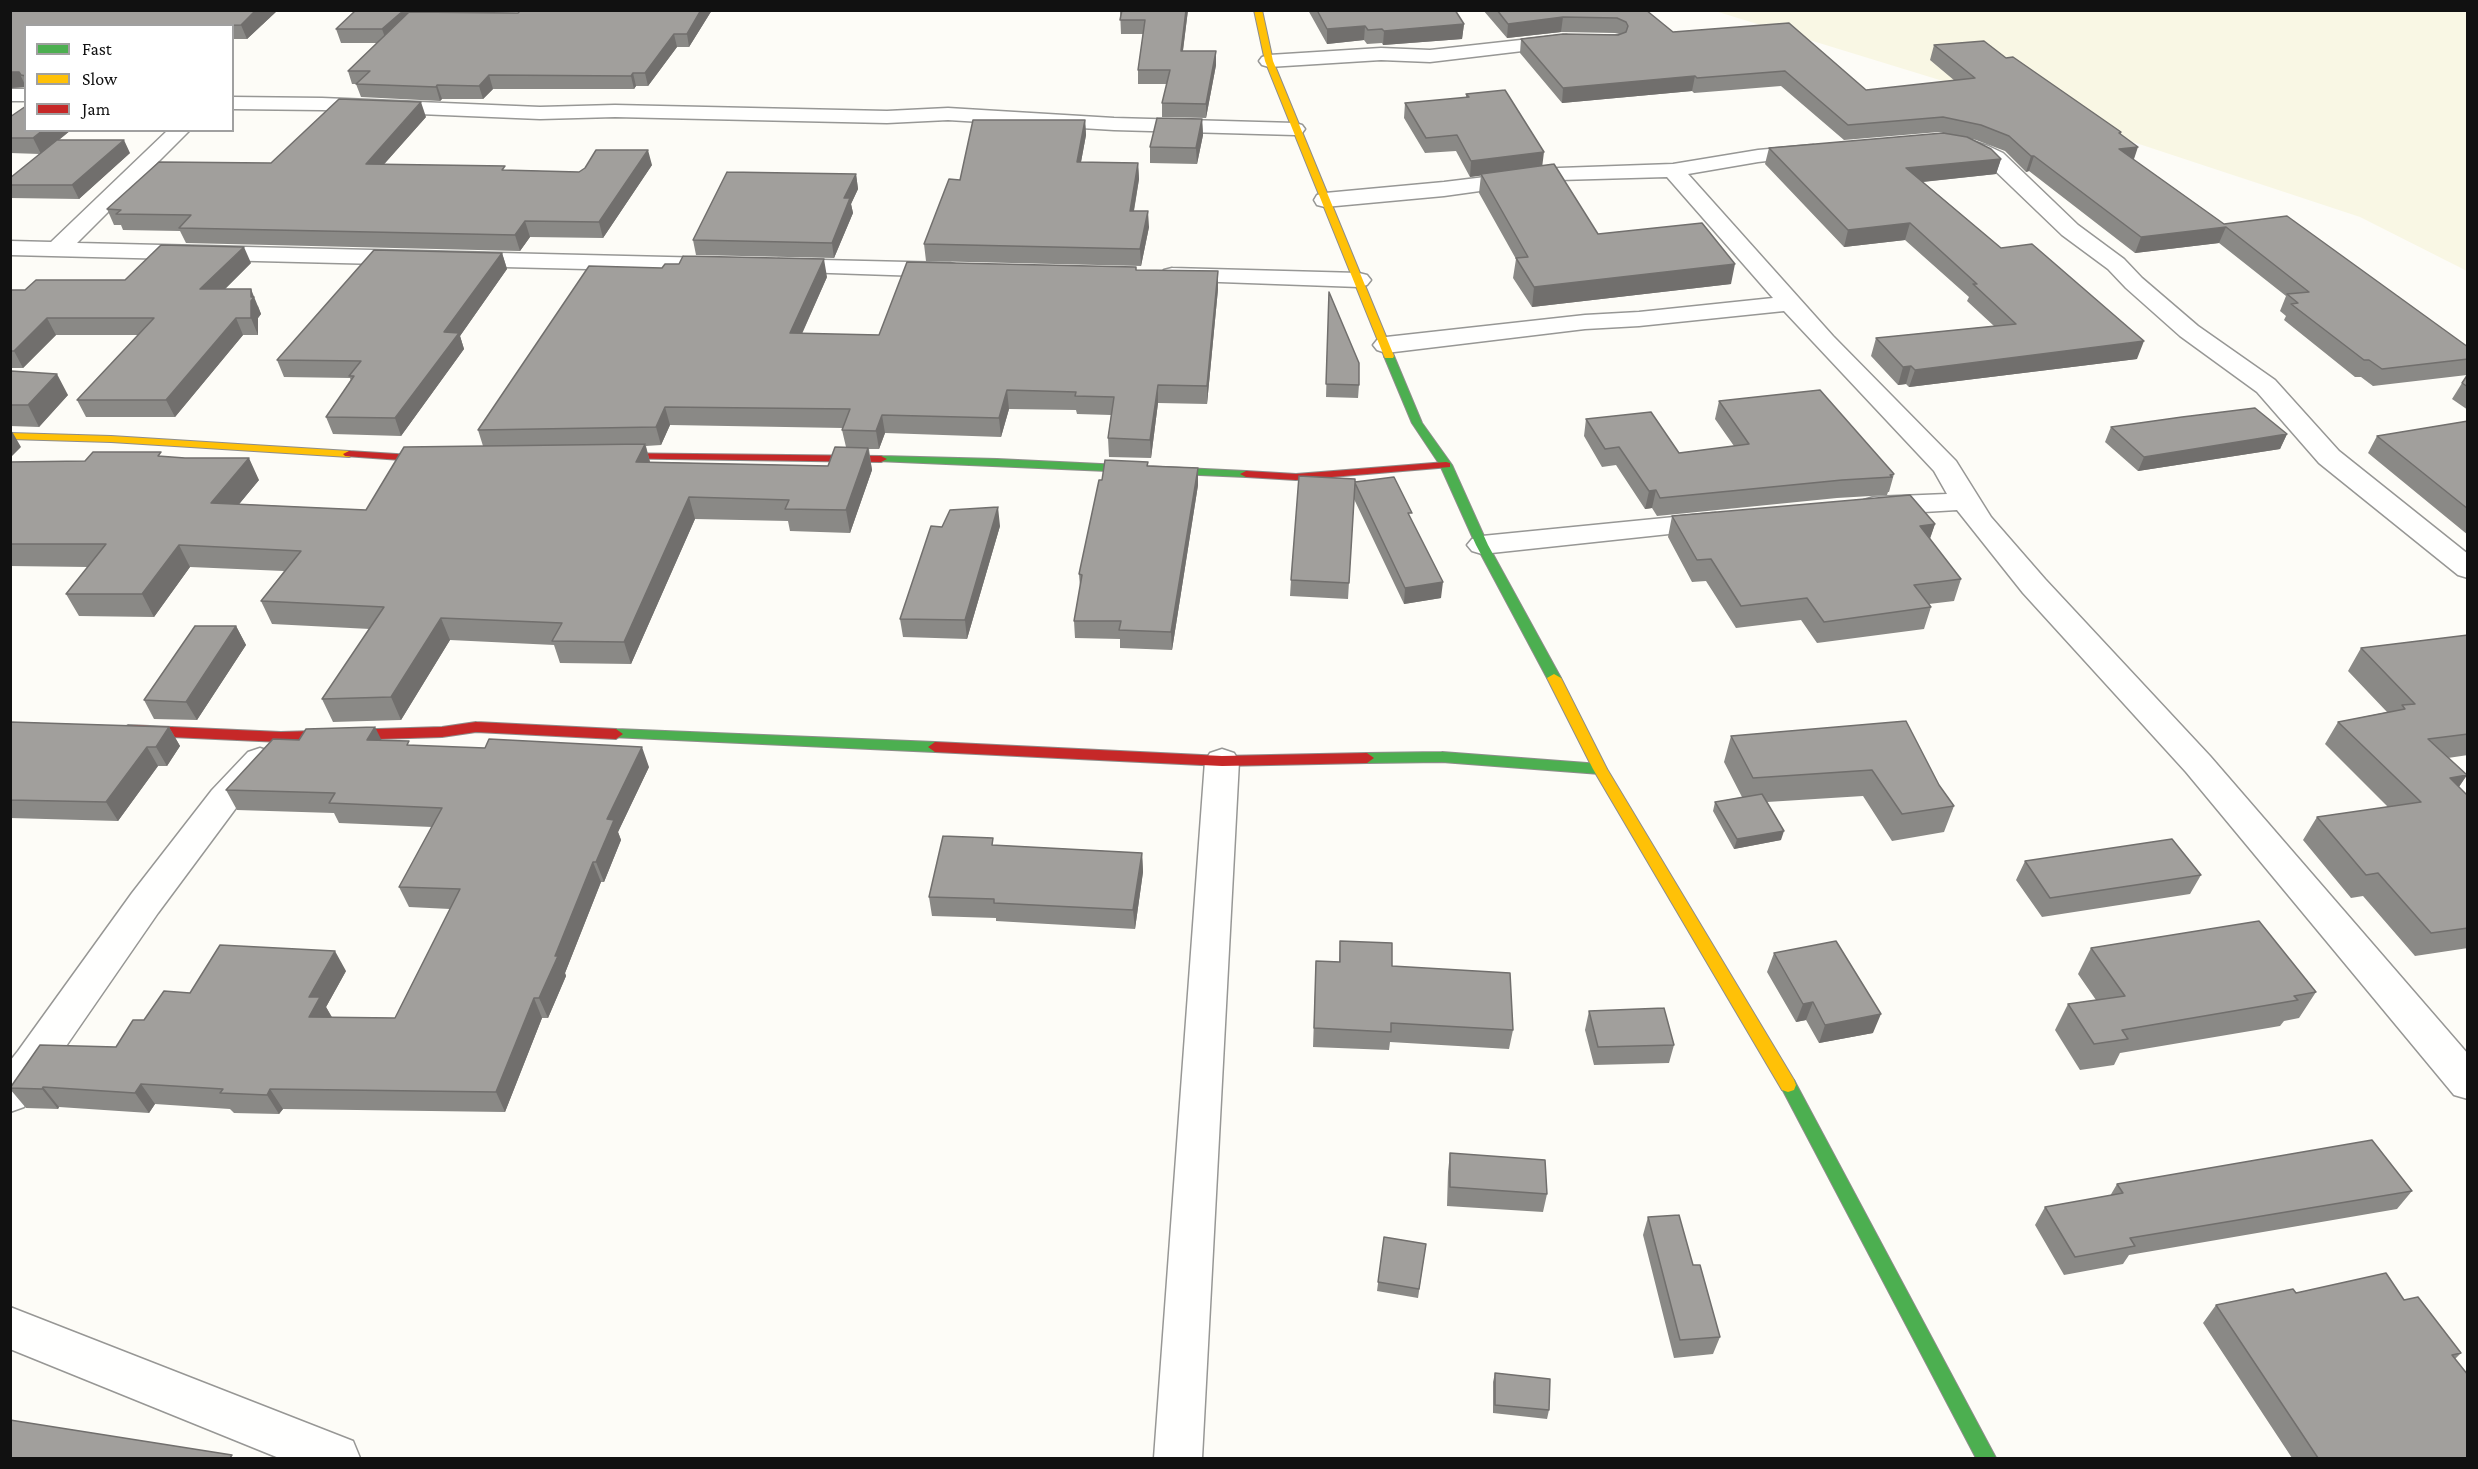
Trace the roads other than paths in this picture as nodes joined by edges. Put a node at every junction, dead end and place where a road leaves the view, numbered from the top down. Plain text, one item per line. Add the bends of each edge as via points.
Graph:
1 (1258, 10) edge
2 (1582, 41) edge
3 (1269, 61) junction
4 (234, 104) edge
5 (1295, 129) junction
6 (178, 132) edge
7 (1939, 140) edge
8 (1838, 149) edge
9 (1673, 170) junction
10 (1325, 200) junction
11 (10, 248) edge
12 (56, 250) junction
13 (732, 265) edge
14 (756, 266) edge
15 (970, 271) edge
16 (1147, 275) edge
17 (1359, 280) junction
18 (1790, 303) junction
19 (1386, 345) junction
20 (10, 436) edge
21 (582, 456) edge
22 (463, 459) edge
23 (1446, 465) junction
24 (1965, 501) junction
25 (1849, 508) edge
26 (1744, 519) edge
27 (1482, 545) junction
28 (2468, 569) edge
29 (116, 730) edge
30 (281, 737) junction
31 (1222, 761) junction
32 (1600, 769) junction
33 (2468, 1083) edge
34 (10, 1095) edge
35 (10, 1328) edge
36 (336, 1458) edge
37 (1178, 1458) edge
38 (1986, 1458) edge

1 - 3 street
2 - 3 street via 1561,40 1430,56 1381,54
3 - 5 street
4 - 5 street via 540,113 887,117 948,114
5 - 10 street
6 - 12 street
7 - 28 street via 1969,146 1995,158 2070,230 2116,264 2189,331 2266,386 2329,457
8 - 9 street via 1758,156
9 - 10 street via 1559,174
9 - 18 street
10 - 17 street
11 - 12 street
12 - 13 street
14 - 15 street
16 - 17 street
17 - 19 street
18 - 19 street via 1585,321
18 - 24 street via 1946,467
19 - 23 street via 1418,423
20 - 22 street
21 - 23 street via 997,462 1296,477
23 - 27 street
24 - 25 street
24 - 33 street via 2034,586 2198,764
26 - 27 street
27 - 32 street via 1533,635
29 - 30 street
30 - 31 street via 442,732 476,727
30 - 34 street via 224,799 145,903
31 - 32 street via 1442,757
31 - 37 street
32 - 38 street via 1796,1099
35 - 36 street

